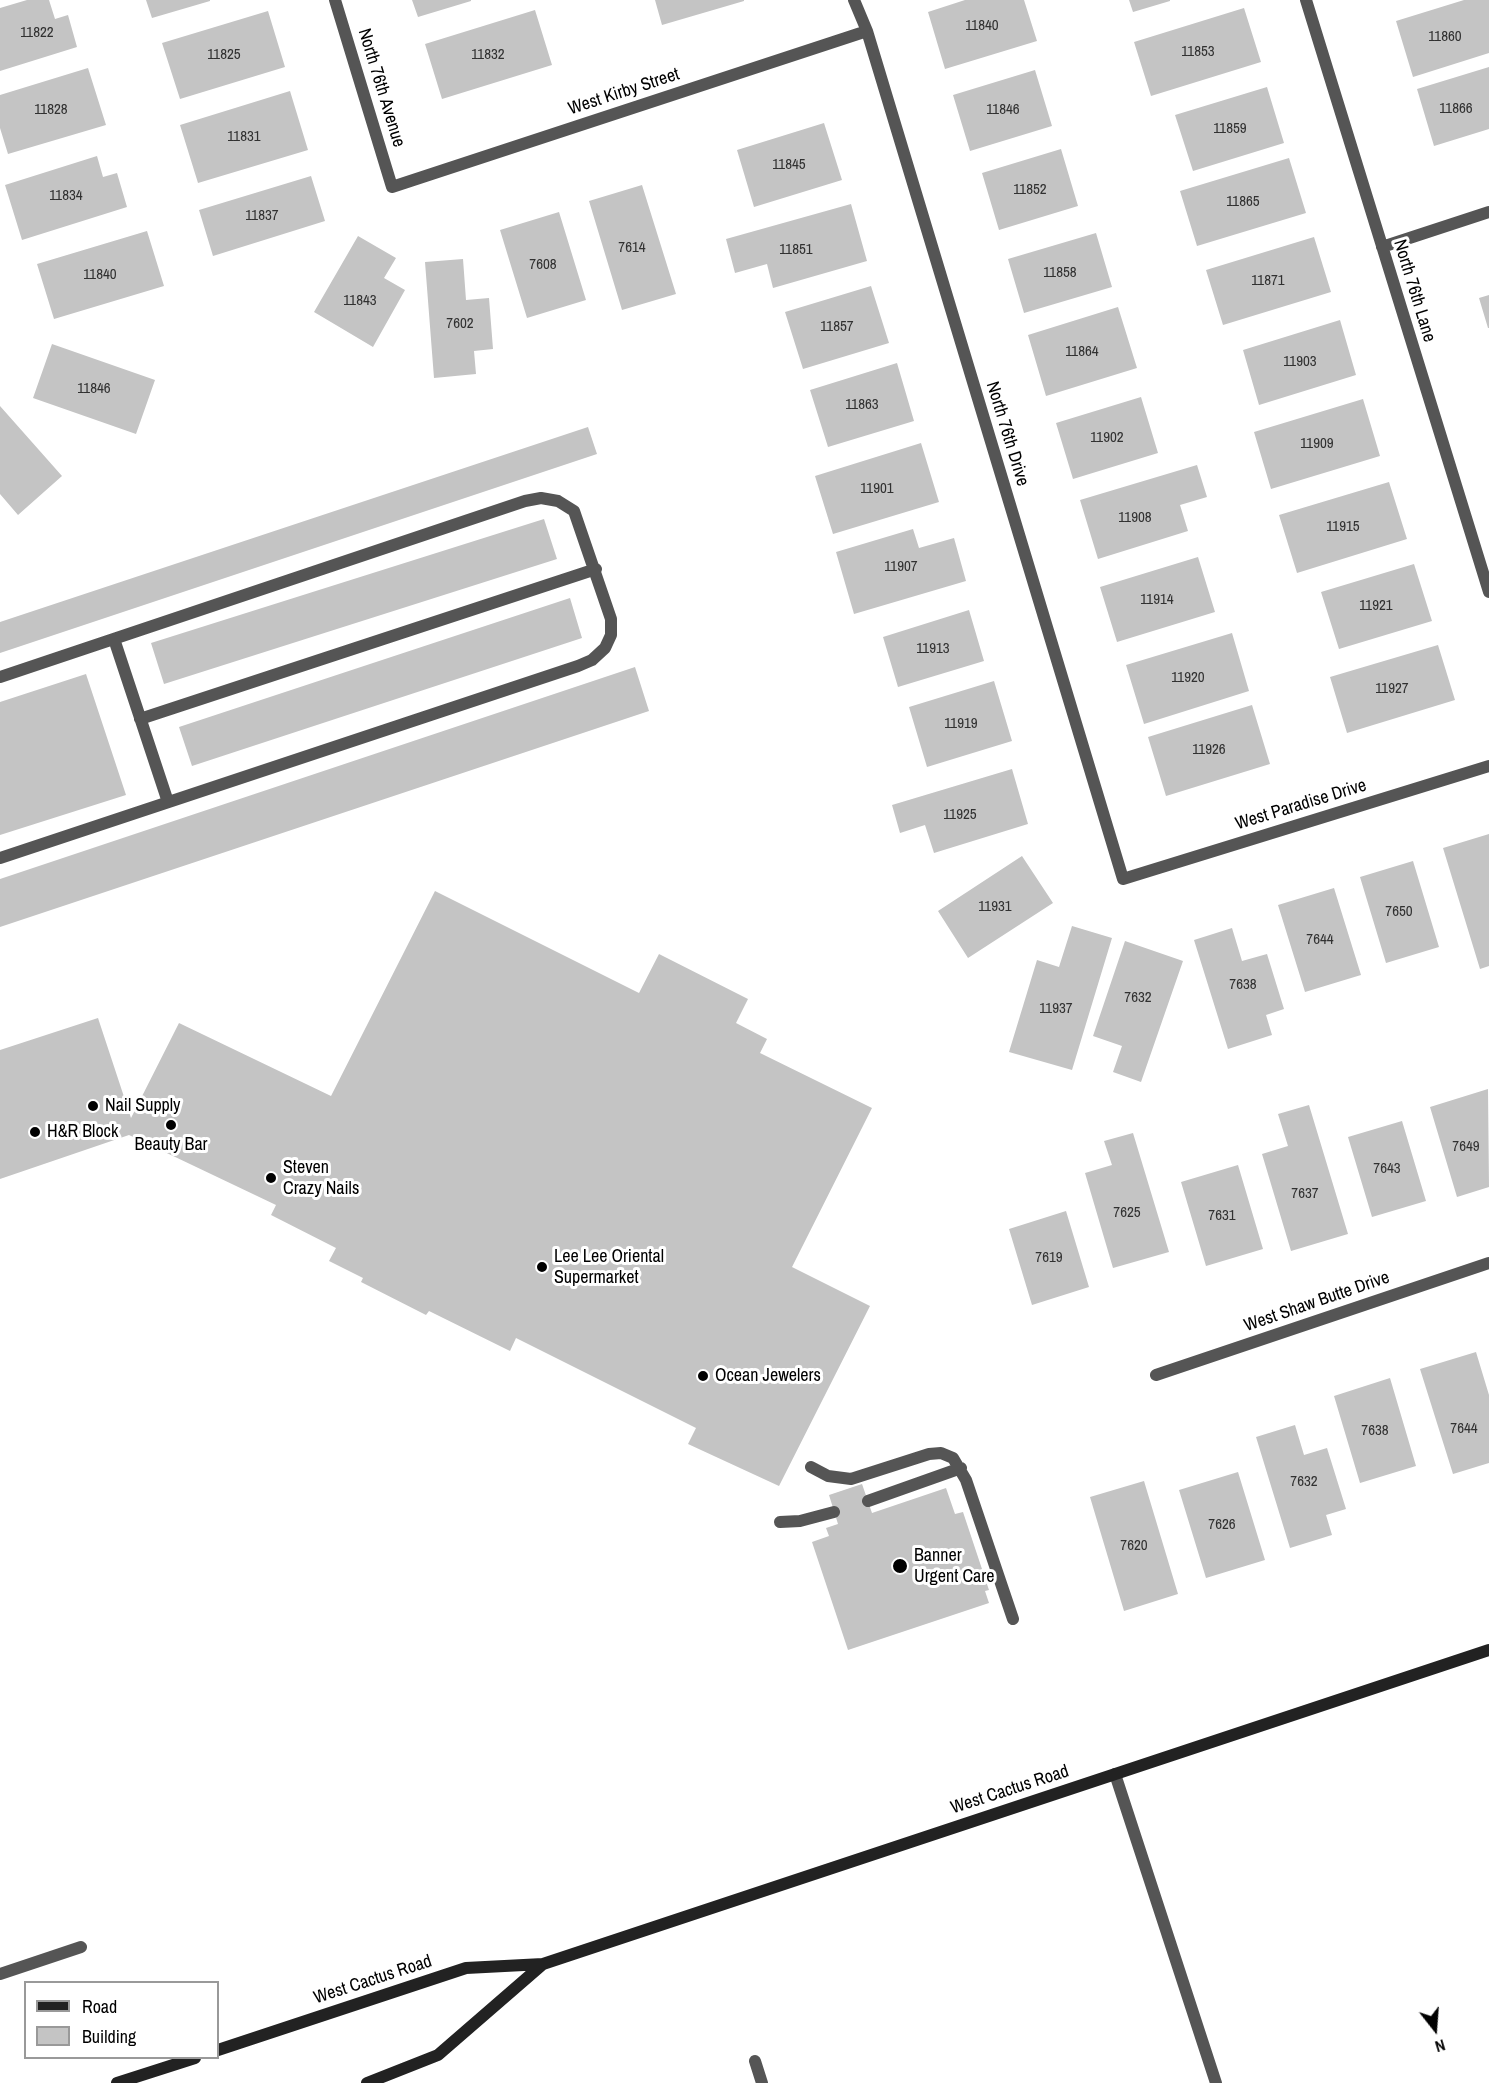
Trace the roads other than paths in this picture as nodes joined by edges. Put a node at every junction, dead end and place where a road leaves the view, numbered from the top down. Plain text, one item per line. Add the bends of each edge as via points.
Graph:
1 (335, 0) edge
2 (854, 0) edge
3 (1306, 0) edge
4 (867, 32) junction
5 (392, 187) joint
6 (1489, 212) edge
7 (1382, 248) junction
8 (596, 569) junction
9 (1489, 592) edge
10 (114, 639) junction
11 (0, 677) edge
12 (140, 719) junction
13 (1489, 766) edge
14 (168, 802) junction
15 (0, 858) edge
16 (1123, 879) joint
17 (1489, 1263) edge
18 (1155, 1375) dead end
19 (811, 1467) dead end
20 (961, 1468) junction
21 (868, 1501) dead end
22 (834, 1512) dead end
23 (780, 1522) dead end
24 (1013, 1619) dead end
25 (1489, 1650) edge
26 (1115, 1774) junction
27 (81, 1947) dead end
28 (543, 1964) junction
29 (0, 1974) edge
30 (219, 2050) edge
31 (192, 2059) edge
32 (755, 2061) dead end
33 (117, 2083) edge
34 (367, 2083) edge
35 (762, 2083) edge
36 (1216, 2083) edge

1 - 5 street, North 76th Avenue
2 - 4 street, North 76th Drive
3 - 7 street, North 76th Lane
4 - 5 street, West Kirby Street
4 - 16 street, North 76th Drive
6 - 7 street
7 - 9 street, North 76th Lane
8 - 10 street via 574,511 558,501 541,498
8 - 12 street
8 - 14 street via 611,619 605,648 592,660
10 - 11 street
10 - 12 street
12 - 14 street
13 - 16 street, West Paradise Drive
14 - 15 street
17 - 18 street, West Shaw Butte Drive
19 - 20 street via 828,1476 851,1479 941,1453 953,1458
20 - 21 street
20 - 24 street
22 - 23 street
25 - 26 main road, West Cactus Road
26 - 28 main road, West Cactus Road
26 - 36 street
27 - 29 street
28 - 30 main road, West Cactus Road via 466,1968
28 - 34 main road, West Cactus Road via 438,2055
31 - 33 main road
32 - 35 street

